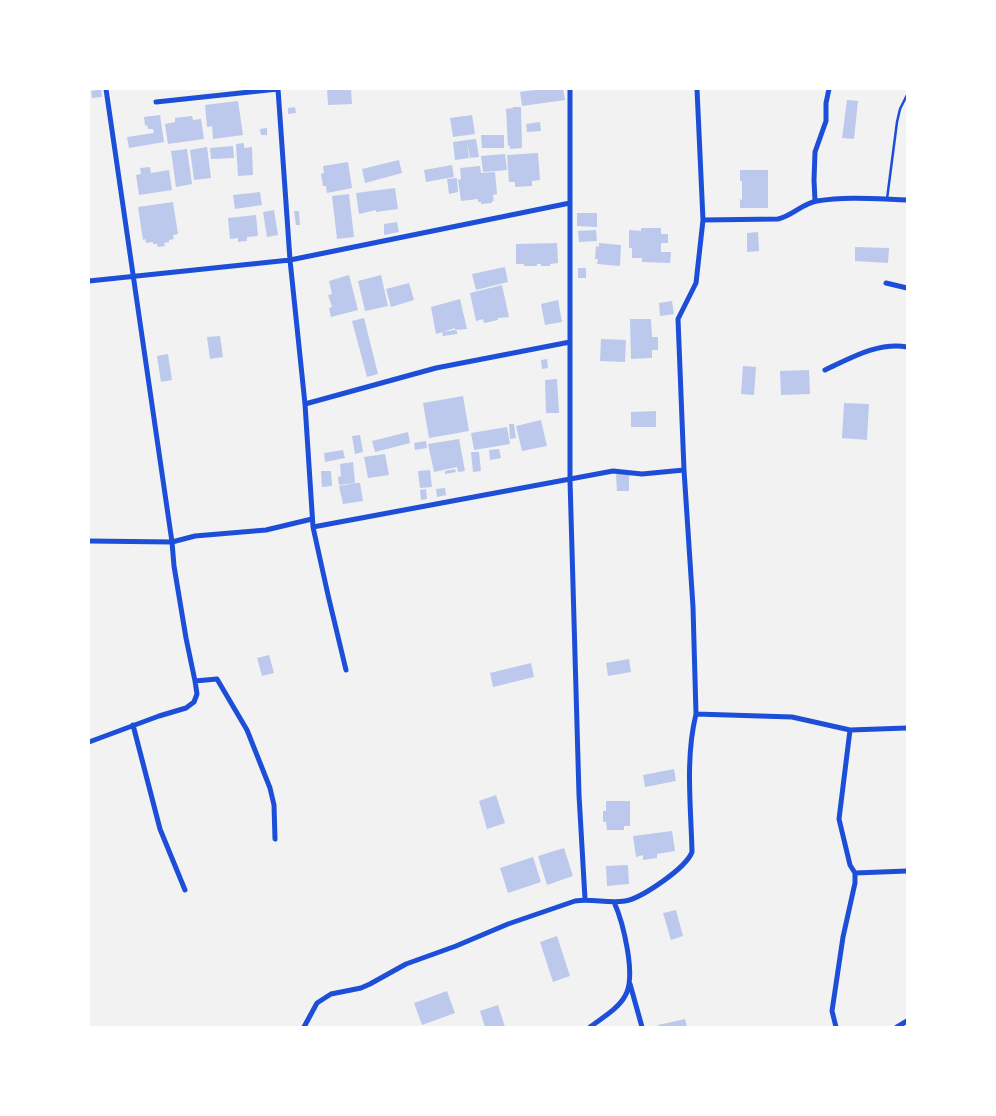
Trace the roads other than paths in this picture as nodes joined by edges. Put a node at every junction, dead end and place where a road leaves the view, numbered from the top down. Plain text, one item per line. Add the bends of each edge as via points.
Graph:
1 (106, 89) edge
2 (278, 89) edge
3 (570, 89) edge
4 (697, 89) edge
5 (829, 89) edge
6 (907, 95) edge
7 (156, 102) dead end
8 (887, 199) junction
9 (907, 200) edge
10 (815, 201) junction
11 (570, 204) junction
12 (703, 220) junction
13 (290, 260) junction
14 (132, 276) junction
15 (89, 281) edge
16 (886, 283) dead end
17 (907, 288) edge
18 (570, 342) junction
19 (907, 347) edge
20 (825, 370) dead end
21 (304, 404) junction
22 (684, 470) junction
23 (570, 480) junction
24 (312, 518) junction
25 (314, 527) junction
26 (89, 541) edge
27 (172, 542) junction
28 (346, 670) dead end
29 (195, 681) junction
30 (696, 714) junction
31 (133, 725) junction
32 (907, 728) edge
33 (850, 730) junction
34 (89, 742) edge
35 (275, 839) dead end
36 (907, 871) edge
37 (855, 872) junction
38 (185, 890) dead end
39 (585, 899) junction
40 (614, 902) junction
41 (629, 981) junction
42 (907, 1020) edge
43 (304, 1027) edge
44 (590, 1027) edge
45 (642, 1027) edge
46 (836, 1027) edge
47 (896, 1027) edge

1 - 14 street
2 - 7 street
2 - 13 street
3 - 11 street
4 - 12 street
5 - 10 street via 826,121 815,152
6 - 8 lane via 897,122
8 - 9 street
8 - 10 street
10 - 12 street via 778,219
11 - 13 street
11 - 18 street
12 - 22 street via 696,283 678,319
13 - 14 street
13 - 21 street
14 - 15 street
14 - 27 street
16 - 17 street
18 - 21 street via 436,368
18 - 23 street
19 - 20 street via 894,345 869,350
21 - 24 street
22 - 23 street via 642,474 613,471
22 - 30 street
23 - 25 street
23 - 39 street
24 - 25 street
24 - 27 street via 266,530 195,536
25 - 28 street
26 - 27 street
27 - 29 street
29 - 31 street via 197,694 194,702 186,708
29 - 35 street via 217,679 247,730 270,788
30 - 33 street via 792,717
30 - 40 street via 690,776 690,858 647,892 627,901
31 - 34 street
31 - 38 street via 160,829
32 - 33 street
33 - 37 street via 839,819 850,865
36 - 37 street
37 - 46 street via 832,1010
39 - 40 street
39 - 43 street via 414,960 361,988 331,994 317,1003
40 - 41 street via 624,933
41 - 44 street via 621,1002
41 - 45 street
42 - 47 street

